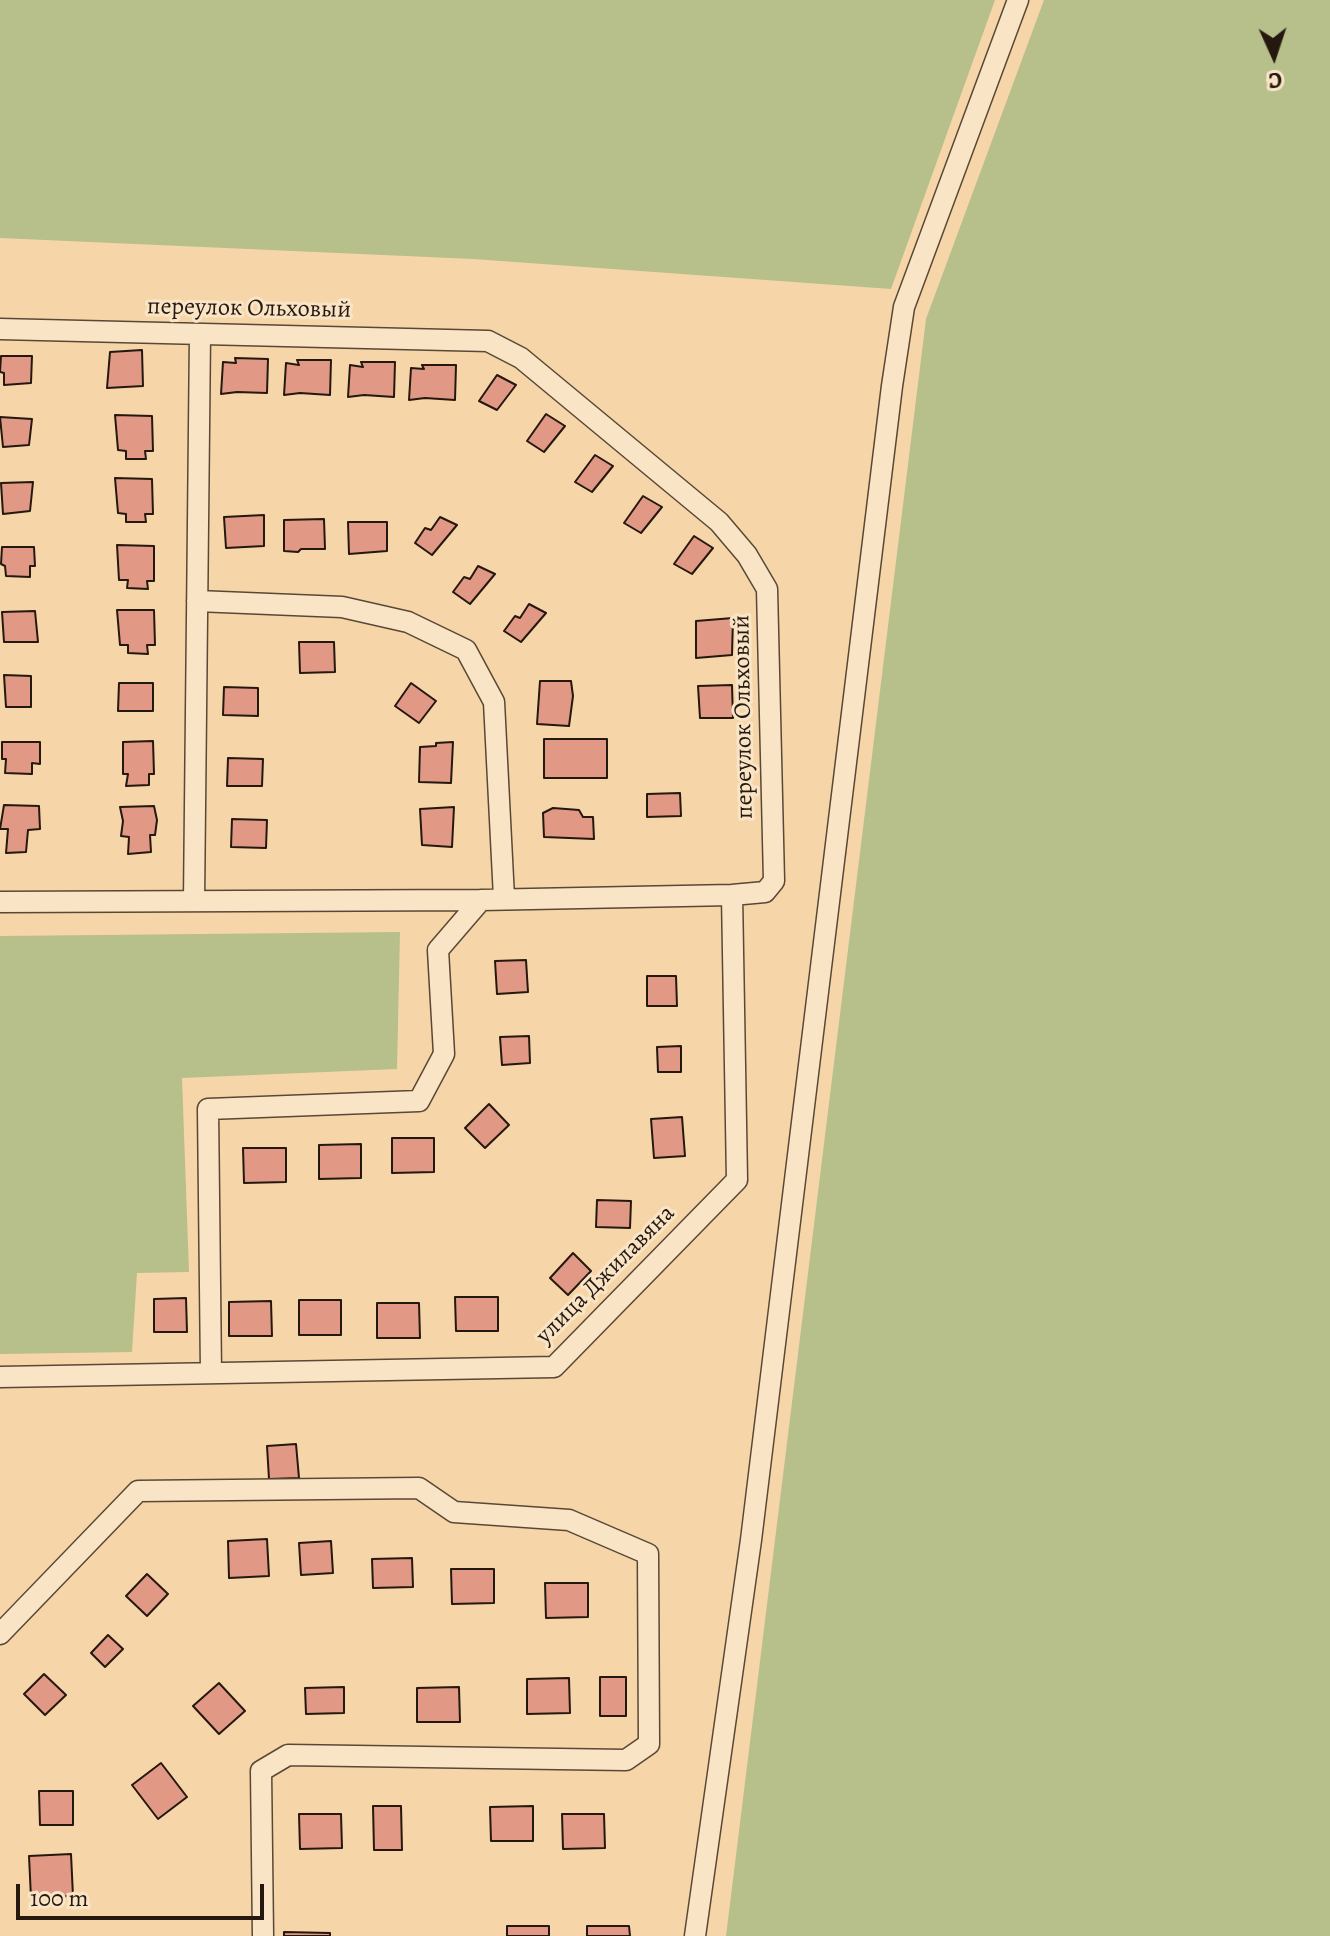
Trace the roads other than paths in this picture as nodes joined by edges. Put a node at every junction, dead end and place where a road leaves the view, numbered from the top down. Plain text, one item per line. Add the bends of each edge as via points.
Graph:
1 (1018, 0) edge
2 (0, 329) edge
3 (200, 334) junction
4 (197, 601) junction
5 (732, 895) junction
6 (504, 898) junction
7 (481, 900) junction
8 (194, 901) junction
9 (0, 902) edge
10 (211, 1373) junction
11 (0, 1377) edge
12 (0, 1634) edge
13 (263, 1936) edge
14 (695, 1936) edge

1 - 14 street via 904,307 751,1540
2 - 3 street, переулок Ольховый
3 - 4 street
3 - 5 street, переулок Ольховый via 488,341 521,358 719,522 767,589 774,881 765,892
4 - 6 street via 342,607 408,622 466,650 494,702
4 - 8 street
5 - 6 street, переулок Ольховый
5 - 10 street, улица Джилавяна via 737,1180 554,1367
6 - 7 street, переулок Ольховый
7 - 8 street, переулок Ольховый
7 - 10 street via 438,950 444,1054 419,1101 208,1109
8 - 9 street, переулок Ольховый
10 - 11 street, улица Джилавяна
12 - 13 street via 138,1491 419,1488 454,1512 569,1520 648,1554 649,1744 626,1760 288,1755 261,1771

